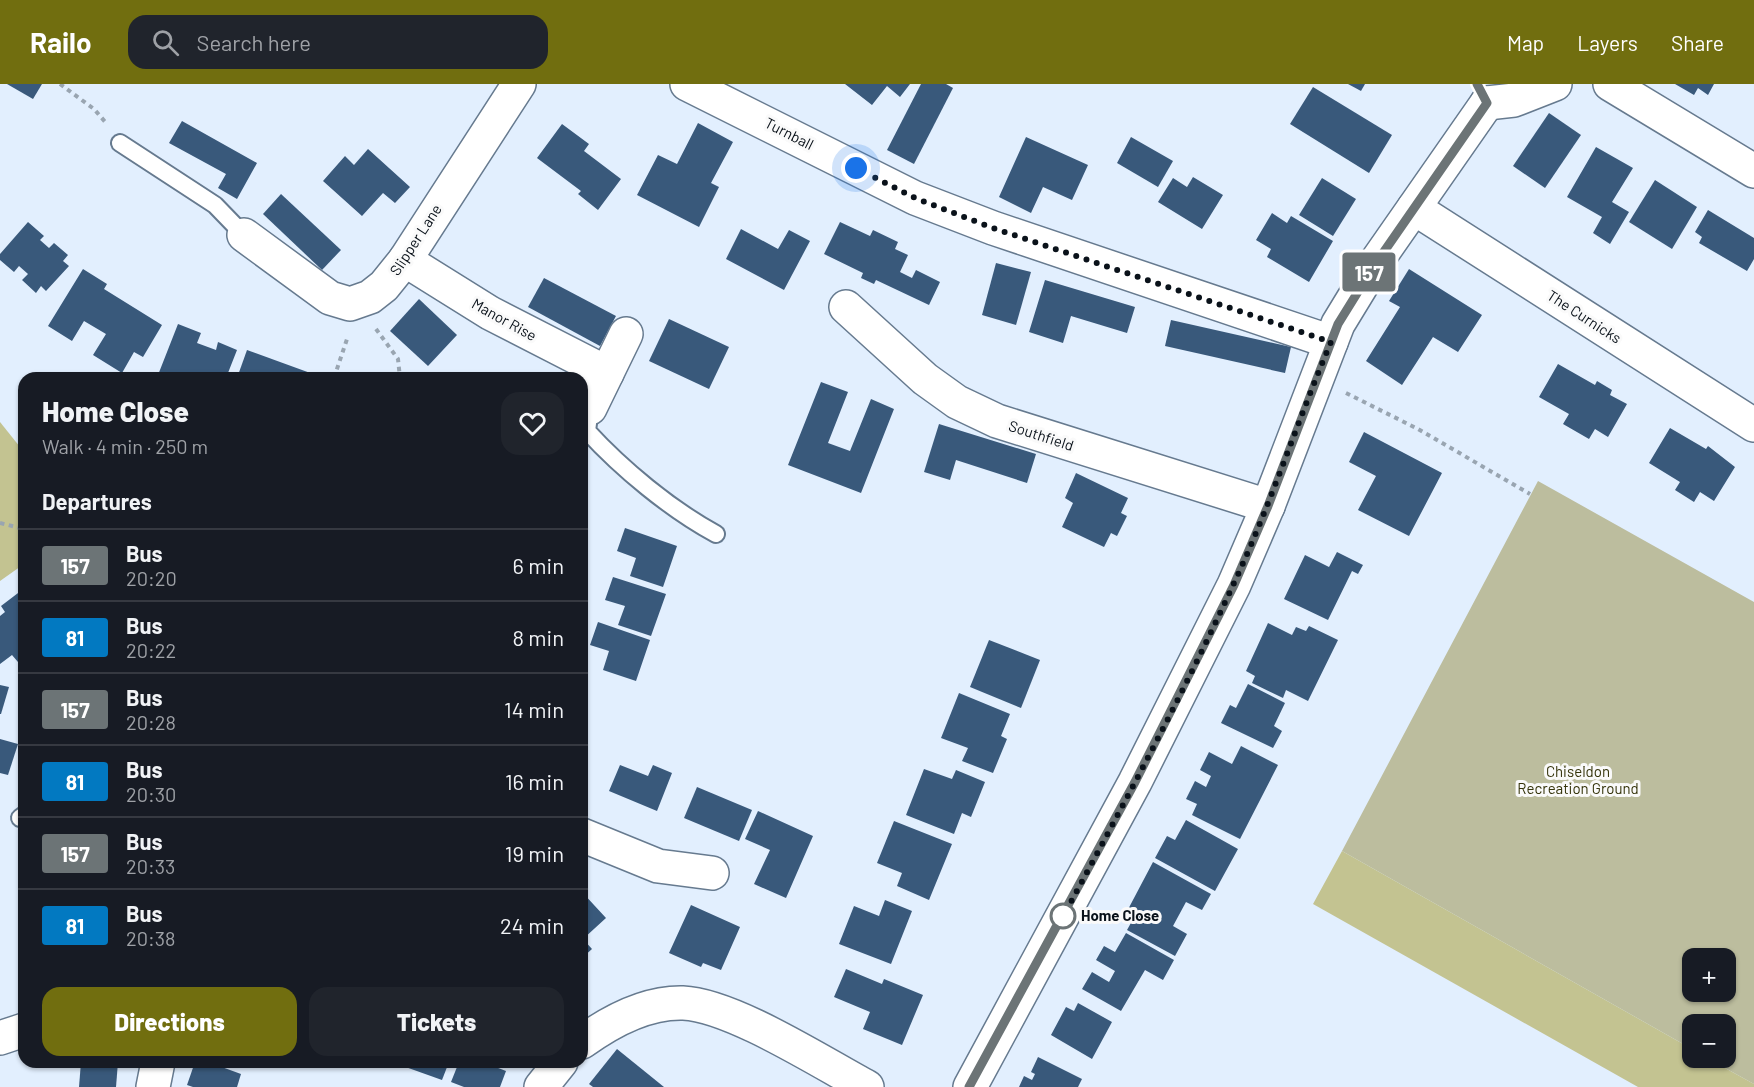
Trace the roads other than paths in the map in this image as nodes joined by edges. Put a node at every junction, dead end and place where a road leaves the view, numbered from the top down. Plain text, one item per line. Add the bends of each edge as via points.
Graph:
1 (519, 84) edge
2 (687, 84) edge
3 (1555, 84) edge
4 (1611, 84) edge
5 (1482, 93) edge
6 (120, 143) road end
7 (1754, 171) edge
8 (1414, 208) junction
9 (244, 235) joint
10 (405, 260) junction
11 (846, 307) dead end
12 (626, 334) dead end
13 (1331, 342) junction
14 (607, 373) junction
15 (590, 408) joint
16 (588, 423) edge
17 (1754, 425) edge
18 (588, 431) edge
19 (1268, 506) junction
20 (716, 534) dead end
21 (588, 837) edge
22 (712, 873) dead end
23 (18, 1032) edge
24 (0, 1038) edge
25 (588, 1038) edge
26 (157, 1068) edge
27 (556, 1068) edge
28 (153, 1087) edge
29 (541, 1087) edge
30 (867, 1087) edge
31 (970, 1087) edge

1 - 10 street, Slipper Lane
2 - 13 street, Turnball via 936,206
3 - 5 street via 1514,100
4 - 7 street
5 - 8 street
6 - 9 lane via 215,205
8 - 13 street via 1354,296
8 - 17 street, The Curnicks
9 - 10 street, Slipper Lane via 330,298 350,304 384,286
10 - 14 street, Manor Rise via 490,313
11 - 19 street, Southfield via 925,379 957,402 997,421
12 - 14 street
13 - 19 street
14 - 15 street
15 - 16 lane
18 - 20 lane via 675,509
19 - 31 street via 1171,712
21 - 22 street via 658,866
23 - 24 street
25 - 30 street via 630,1014 663,1005 702,1005 751,1025
26 - 28 street
27 - 29 street

